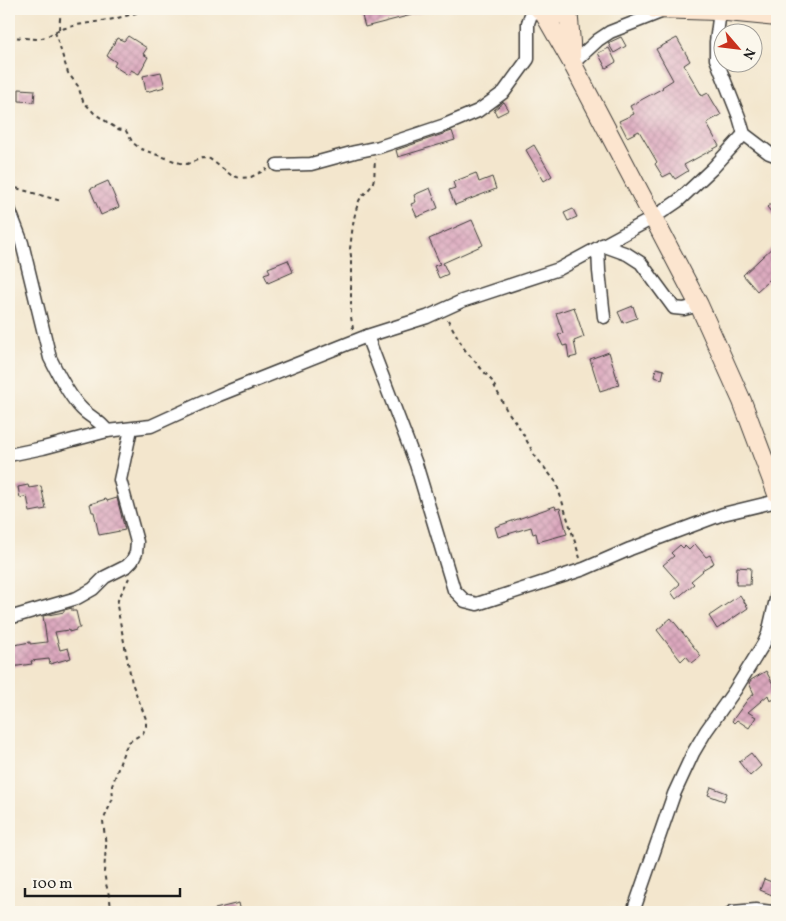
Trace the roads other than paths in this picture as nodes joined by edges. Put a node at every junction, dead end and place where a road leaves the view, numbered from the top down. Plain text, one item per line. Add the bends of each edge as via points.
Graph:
1 (568, 9) edge
2 (660, 9) edge
3 (539, 10) edge
4 (727, 11) edge
5 (777, 17) edge
6 (572, 62) junction
7 (744, 134) junction
8 (777, 156) edge
9 (277, 165) road end
10 (9, 209) edge
11 (653, 218) junction
12 (600, 246) junction
13 (699, 305) junction
14 (604, 317) dead end
15 (367, 336) junction
16 (131, 429) junction
17 (107, 431) junction
18 (9, 455) edge
19 (777, 494) edge
20 (777, 501) edge
21 (777, 595) edge
22 (9, 618) edge
23 (633, 912) edge
24 (732, 912) edge
25 (772, 912) edge

1 - 3 main road via 559,15 548,15
1 - 6 main road
2 - 4 main road
2 - 6 street via 610,32
3 - 6 main road
3 - 9 street via 528,23 528,59 504,92 478,111 391,144 311,164
4 - 5 main road
4 - 7 street via 716,42 716,59
6 - 11 main road
7 - 8 street
7 - 11 street via 712,170 678,201
10 - 17 street via 22,243 50,358 79,406
11 - 12 street
11 - 13 main road
12 - 13 street via 627,254 641,263 674,308
12 - 14 street
12 - 15 street via 559,269
13 - 19 main road via 742,401
15 - 16 street via 151,426
15 - 20 street via 416,464 454,590 465,601 476,604 584,569 724,514
16 - 17 street
16 - 22 street via 120,480 138,542 132,561 105,576 94,590 77,598
17 - 18 street
21 - 23 street via 764,643 693,753 671,802
24 - 25 street

